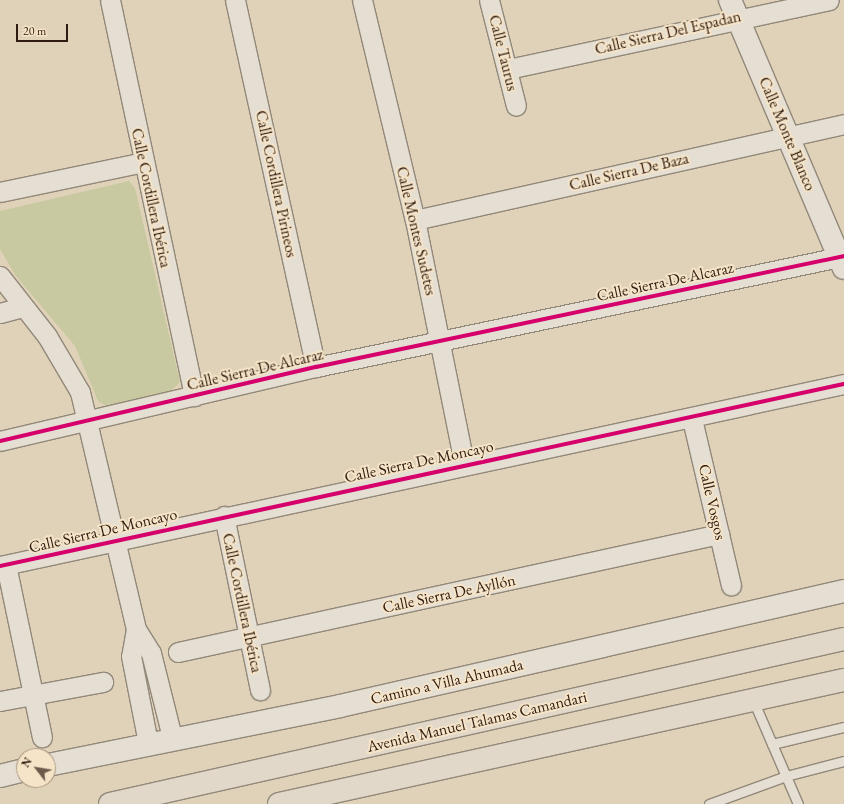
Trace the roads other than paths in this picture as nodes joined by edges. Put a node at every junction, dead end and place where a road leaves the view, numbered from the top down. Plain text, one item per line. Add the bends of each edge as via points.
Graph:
1 (110, 0) edge
2 (235, 0) edge
3 (362, 0) edge
4 (489, 0) edge
5 (829, 0) edge
6 (733, 9) edge
7 (508, 69) junction
8 (516, 106) dead end
9 (844, 124) edge
10 (789, 137) junction
11 (143, 162) junction
12 (0, 192) edge
13 (415, 220) junction
14 (843, 261) edge
15 (0, 276) edge
16 (22, 307) junction
17 (0, 313) edge
18 (441, 342) junction
19 (316, 367) junction
20 (844, 384) edge
21 (194, 396) junction
22 (692, 419) junction
23 (89, 422) junction
24 (0, 441) edge
25 (464, 464) junction
26 (224, 516) junction
27 (719, 534) junction
28 (117, 540) junction
29 (3, 566) edge
30 (731, 585) dead end
31 (844, 591) edge
32 (136, 628) junction
33 (250, 637) junction
34 (844, 639) edge
35 (178, 652) dead end
36 (844, 680) edge
37 (103, 682) dead end
38 (260, 690) dead end
39 (32, 695) junction
40 (753, 700) junction
41 (0, 701) edge
42 (844, 727) edge
43 (42, 737) dead end
44 (172, 737) junction
45 (148, 743) junction
46 (772, 744) junction
47 (844, 761) edge
48 (56, 763) edge
49 (16, 772) edge
50 (0, 776) edge
51 (786, 776) junction
52 (110, 804) edge
53 (279, 804) edge
54 (709, 804) edge
55 (798, 804) edge

1 - 11 street, Calle Cordillera Ibérica
2 - 19 street, Calle Cordillera Pirineos
3 - 13 street, Calle Montes Sudetes
4 - 7 street, Calle Taurus
5 - 6 street, Calle Sierra Del Espadan
6 - 7 street, Calle Sierra Del Espadan
6 - 10 street, Calle Monte Blanco
7 - 8 street, Calle Taurus
9 - 10 street, Calle Sierra De Baza
10 - 13 street, Calle Sierra De Baza
10 - 14 street, Calle Monte Blanco
11 - 12 street
11 - 21 street, Calle Cordillera Ibérica
13 - 18 street, Calle Montes Sudetes
14 - 18 street, Calle Sierra De Alcaraz
15 - 16 street
16 - 17 street
16 - 23 street via 47,336 76,386
18 - 19 street, Calle Sierra De Alcaraz
18 - 25 street, Calle Montes Sudetes
19 - 21 street, Calle Sierra De Alcaraz
20 - 22 street, Calle Sierra De Moncayo
21 - 23 street, Calle Sierra De Alcaraz
22 - 25 street, Calle Sierra De Moncayo
22 - 27 street, Calle Vosgos
23 - 24 street, Calle Sierra De Alcaraz
23 - 28 street
25 - 26 street, Calle Sierra De Moncayo
26 - 28 street, Calle Sierra De Moncayo
26 - 33 street, Calle Cordillera Ibérica
27 - 30 street, Calle Vosgos
27 - 33 street, Calle Sierra De Ayllón
28 - 29 street, Calle Sierra De Moncayo
28 - 32 street
29 - 39 street
31 - 44 street, Camino a Villa Ahumada via 340,706
32 - 44 street via 151,653
32 - 45 street via 131,656
33 - 35 street, Calle Sierra De Ayllón
33 - 38 street, Calle Cordillera Ibérica
34 - 52 main road, Avenida Manuel Talamas Camandari
36 - 40 main road
37 - 39 street
39 - 41 street
39 - 43 street
40 - 46 lane
40 - 53 main road
42 - 46 lane
44 - 45 street, Camino a Villa Ahumada
45 - 48 street, Camino a Villa Ahumada
46 - 51 lane
47 - 51 lane
49 - 50 street
51 - 54 lane
51 - 55 lane

